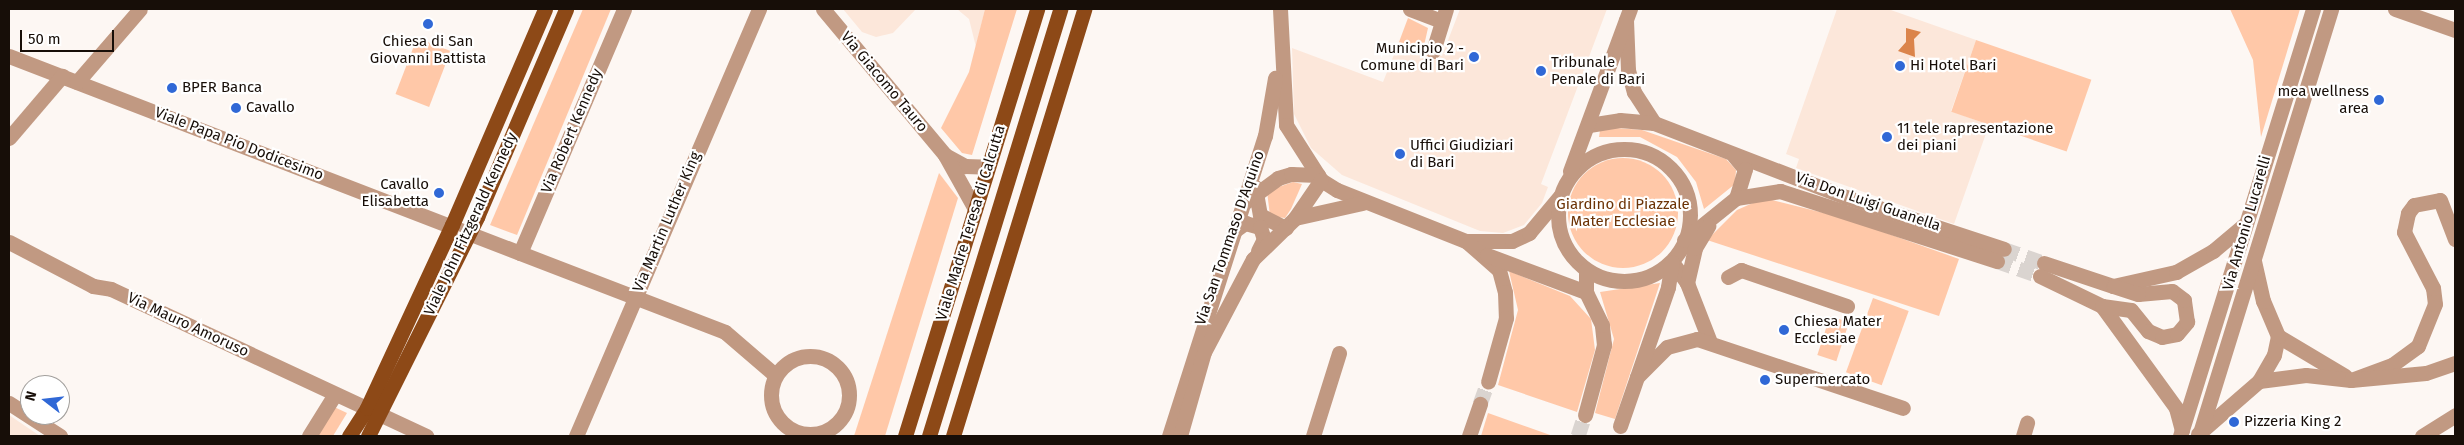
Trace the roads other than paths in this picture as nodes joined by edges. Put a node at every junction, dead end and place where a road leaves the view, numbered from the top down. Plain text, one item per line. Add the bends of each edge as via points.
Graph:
1 (140, 9) edge
2 (624, 9) edge
3 (759, 9) edge
4 (823, 9) edge
5 (1037, 9) edge
6 (1060, 9) edge
7 (1084, 9) edge
8 (1096, 9) edge
9 (1280, 9) edge
10 (1410, 9) edge
11 (2313, 9) edge
12 (2331, 9) edge
13 (2395, 9) edge
14 (542, 10) edge
15 (565, 13) edge
16 (1628, 14) edge
17 (1443, 15) edge
18 (2455, 30) edge
19 (1281, 37) junction
20 (1073, 46) junction
21 (1433, 52) dead end
22 (9, 56) edge
23 (62, 76) junction
24 (77, 82) junction
25 (1654, 123) junction
26 (1589, 125) junction
27 (9, 138) edge
28 (1732, 154) junction
29 (945, 155) junction
30 (988, 167) junction
31 (1254, 168) junction
32 (1569, 175) junction
33 (1320, 177) junction
34 (1255, 193) junction
35 (1560, 196) junction
36 (1736, 198) junction
37 (1362, 203) junction
38 (1243, 204) junction
39 (975, 209) junction
40 (1720, 210) junction
41 (1290, 223) junction
42 (452, 225) junction
43 (2244, 225) junction
44 (1234, 231) junction
45 (469, 233) junction
46 (2455, 239) edge
47 (1684, 240) junction
48 (1466, 241) junction
49 (1512, 241) junction
50 (9, 242) edge
51 (2242, 246) junction
52 (520, 252) junction
53 (1486, 254) junction
54 (1253, 259) junction
55 (2254, 260) junction
56 (1504, 261) junction
57 (1672, 262) junction
58 (1586, 270) junction
59 (1728, 277) dead end
60 (1687, 282) junction
61 (2113, 286) junction
62 (1586, 292) junction
63 (635, 297) junction
64 (1847, 306) dead end
65 (2102, 306) junction
66 (2278, 336) junction
67 (1710, 342) junction
68 (1339, 353) dead end
69 (2311, 359) junction
70 (2455, 363) edge
71 (2306, 374) junction
72 (775, 375) junction
73 (1636, 377) junction
74 (2350, 380) junction
75 (2259, 381) junction
76 (1488, 382) tunnel mouth
77 (336, 394) junction
78 (9, 403) edge
79 (1480, 404) tunnel mouth
80 (367, 408) junction
81 (1903, 408) dead end
82 (382, 415) junction
83 (1585, 415) tunnel mouth
84 (2455, 415) edge
85 (1620, 426) dead end
86 (2181, 433) edge
87 (2199, 435) edge
88 (60, 436) edge
89 (309, 436) edge
90 (349, 436) edge
91 (368, 436) edge
92 (426, 436) edge
93 (576, 436) edge
94 (905, 436) edge
95 (929, 436) edge
96 (953, 436) edge
97 (1168, 436) edge
98 (1180, 436) edge
99 (1313, 436) edge
100 (1469, 436) edge
101 (2422, 436) edge

1 - 24 street
2 - 52 street, Via Robert Kennedy
3 - 63 street, Via Martin Luther King
4 - 29 street, Via Giacomo Tauro
5 - 30 main road, Viale Madre Teresa di Calcutta
6 - 95 main road, Viale Madre Teresa di Calcutta
7 - 20 main road
8 - 20 main road
9 - 19 street
10 - 17 street
11 - 43 street, Via Antonio Lucarelli
12 - 55 street, Via Antonio Lucarelli
13 - 18 street
14 - 15 street
14 - 42 main road, Viale John Fitzgerald Kennedy
15 - 45 main road, Viale John Fitzgerald Kennedy
16 - 25 street via 1628,70 1634,92
16 - 26 street
17 - 21 street
19 - 31 street, Via San Tommaso D'Aquino via 1270,114
19 - 33 street via 1286,124
20 - 96 main road
22 - 23 street, Viale Papa Pio Dodicesimo
23 - 24 street, Viale Papa Pio Dodicesimo
23 - 27 street
24 - 42 street, Viale Papa Pio Dodicesimo
25 - 26 street, Via Don Luigi Guanella via 1620,120
25 - 28 street, Via Don Luigi Guanella
26 - 32 street
28 - 36 street via 1746,169
28 - 36 street, Via Don Luigi Guanella via 2000,255 1799,195 1760,191
29 - 30 street, Via Giacomo Tauro via 965,166
29 - 39 street, Via Giacomo Tauro
30 - 39 main road, Viale Madre Teresa di Calcutta
31 - 34 street
31 - 38 street, Via San Tommaso D'Aquino
32 - 35 street
32 - 47 street via 1608,150 1652,154 1677,175 1690,202
33 - 34 street via 1291,174
33 - 37 street
33 - 41 street, Via San Tommaso D'Aquino
34 - 38 street
34 - 41 street via 1260,215
35 - 49 street via 1530,233
35 - 58 street via 1564,241
36 - 40 street, Via Don Luigi Guanella
37 - 41 street
37 - 48 street
38 - 44 street, Via San Tommaso D'Aquino
39 - 94 main road, Viale Madre Teresa di Calcutta
40 - 47 street, Via Don Luigi Guanella
40 - 60 street via 1695,248
41 - 54 street, Via San Tommaso D'Aquino
42 - 45 street, Viale Papa Pio Dodicesimo
42 - 80 main road, Viale John Fitzgerald Kennedy
43 - 51 street, Via Antonio Lucarelli
43 - 61 street via 2213,251 2176,272
44 - 54 street via 1246,223 1260,227 1264,239
44 - 97 street, Via San Tommaso D'Aquino
45 - 52 street
45 - 82 main road, Viale John Fitzgerald Kennedy
46 - 74 street via 2440,200 2414,205 2408,213 2404,232 2433,288 2435,304 2418,346 2392,365
47 - 57 street
48 - 49 street
48 - 53 street
49 - 56 street
50 - 77 street, Via Mauro Amoruso via 92,286 111,289
51 - 55 street
51 - 86 street, Via Antonio Lucarelli
52 - 63 street
53 - 56 street
53 - 76 street via 1499,270 1507,305
54 - 98 street, Via San Tommaso D'Aquino via 1204,352
55 - 66 street via 2263,301
55 - 87 street, Via Antonio Lucarelli
56 - 62 street
57 - 58 street via 1637,279 1610,279
57 - 60 street
57 - 73 street
58 - 62 street
59 - 64 street via 1741,270
60 - 67 street
61 - 65 street via 2042,269
61 - 65 street via 2138,294 2172,291 2187,307 2187,322 2177,334 2162,337 2148,331 2131,310
62 - 83 street via 1602,325 1604,345
63 - 72 street via 725,332
63 - 93 street, Via Martin Luther King
65 - 86 street via 2176,408
66 - 69 street
66 - 75 street
67 - 73 street via 1684,339 1667,347
67 - 81 street
68 - 99 street
69 - 71 street
69 - 74 street
70 - 74 street via 2426,373
71 - 74 street
71 - 75 street
72 - 72 street via 771,406 784,425 801,434 818,434 838,423 846,411 846,380 826,358 795,358
73 - 85 street
75 - 87 street
77 - 80 street, Via Mauro Amoruso
77 - 89 street
78 - 88 street
79 - 100 street
80 - 82 street, Via Mauro Amoruso
80 - 90 main road, Viale John Fitzgerald Kennedy
82 - 91 main road, Viale John Fitzgerald Kennedy
82 - 92 street, Via Mauro Amoruso
84 - 101 street
86 - 87 street

